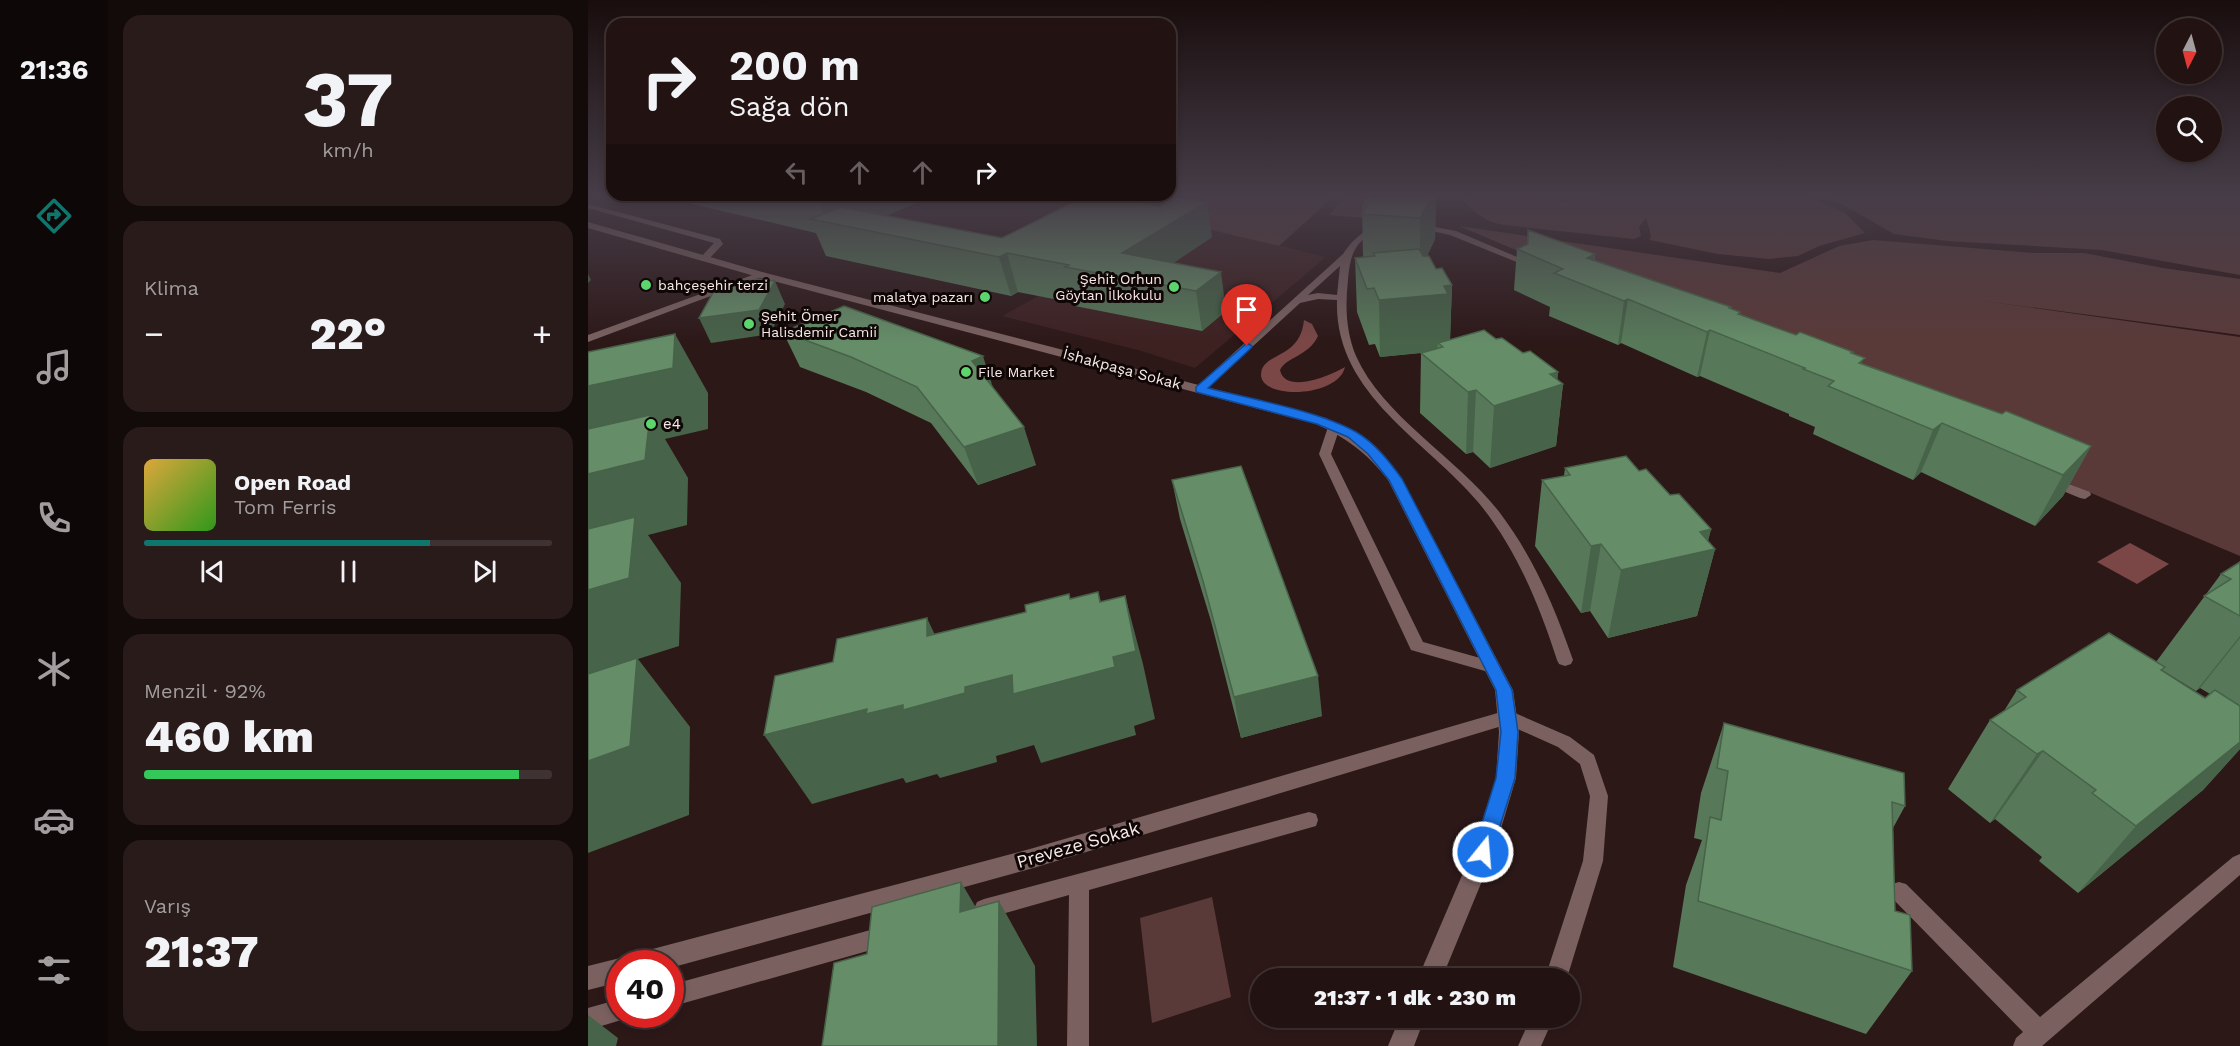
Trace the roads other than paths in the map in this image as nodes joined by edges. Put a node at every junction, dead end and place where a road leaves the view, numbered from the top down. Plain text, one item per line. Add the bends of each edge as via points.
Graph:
1 (659, 246) edge
2 (719, 246) edge
3 (1353, 246) edge
4 (1484, 246) edge
5 (1346, 256) junction
6 (704, 259) junction
7 (1546, 271) edge
8 (762, 276) junction
9 (1342, 298) junction
10 (1297, 301) junction
11 (588, 339) edge
12 (1200, 389) junction
13 (1334, 427) junction
14 (2041, 477) edge
15 (2085, 495) edge
16 (1565, 660) dead end
17 (1492, 667) junction
18 (1508, 717) junction
19 (1310, 820) dead end
20 (2240, 863) edge
21 (1079, 883) junction
22 (1899, 891) dead end
23 (967, 914) edge
24 (900, 932) edge
25 (684, 952) edge
26 (1434, 968) edge
27 (1559, 968) edge
28 (606, 974) edge
29 (588, 978) edge
30 (684, 992) edge
31 (606, 1014) edge
32 (588, 1019) edge
33 (1408, 1028) edge
34 (1538, 1028) edge
35 (2032, 1039) edge
36 (1078, 1046) edge
37 (1401, 1046) edge
38 (1529, 1046) edge

1 - 6 street, İshakpaşa Sokak
2 - 6 lane
3 - 5 lane
4 - 7 lane
5 - 9 lane
5 - 10 lane
6 - 8 street, İshakpaşa Sokak
8 - 11 street
8 - 12 street, İshakpaşa Sokak
9 - 10 lane via 1318,296
9 - 16 lane via 1344,336 1354,361 1394,412 1481,498 1513,540 1535,579
10 - 12 lane
12 - 13 street, İshakpaşa Sokak
13 - 17 street, İshakpaşa Sokak via 1373,451 1395,479
13 - 17 lane via 1325,454 1417,646
14 - 15 lane
17 - 18 street, İshakpaşa Sokak via 1504,690
18 - 25 street, Preveze Sokak via 1030,859
18 - 26 street, İshakpaşa Sokak via 1506,778 1483,852
18 - 27 lane via 1564,742 1588,760 1599,796 1593,861
19 - 21 lane
20 - 35 lane
21 - 23 lane
21 - 36 lane
22 - 35 lane
24 - 30 lane
28 - 29 street
31 - 32 lane
33 - 37 street
34 - 38 lane

